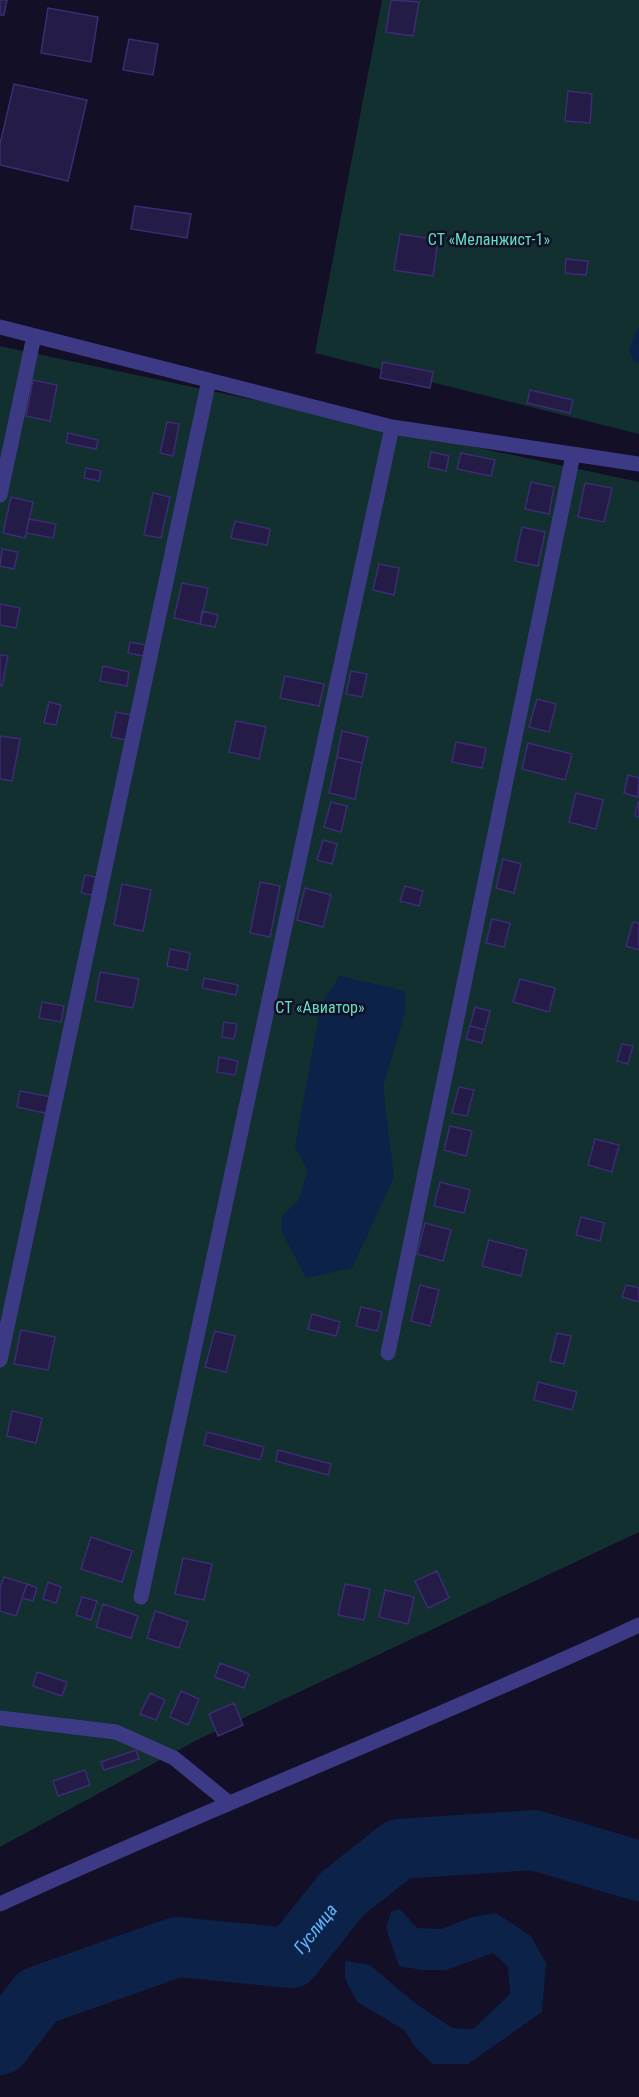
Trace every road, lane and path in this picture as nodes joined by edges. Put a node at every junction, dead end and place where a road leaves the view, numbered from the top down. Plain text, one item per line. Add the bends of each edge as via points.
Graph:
1 (0, 327) edge
2 (34, 336) junction
3 (208, 380) junction
4 (392, 427) junction
5 (573, 455) junction
6 (639, 464) edge
7 (0, 495) edge
8 (388, 1353) dead end
9 (0, 1360) edge
10 (141, 1597) dead end
11 (639, 1625) edge
12 (0, 1718) edge
13 (229, 1803) junction
14 (0, 1904) edge

1 - 2 street
2 - 3 street
2 - 7 street
3 - 4 street
3 - 9 street
4 - 5 street
4 - 10 street
5 - 6 street
5 - 8 street
11 - 13 street
12 - 13 street via 116,1732 174,1758
13 - 14 street

